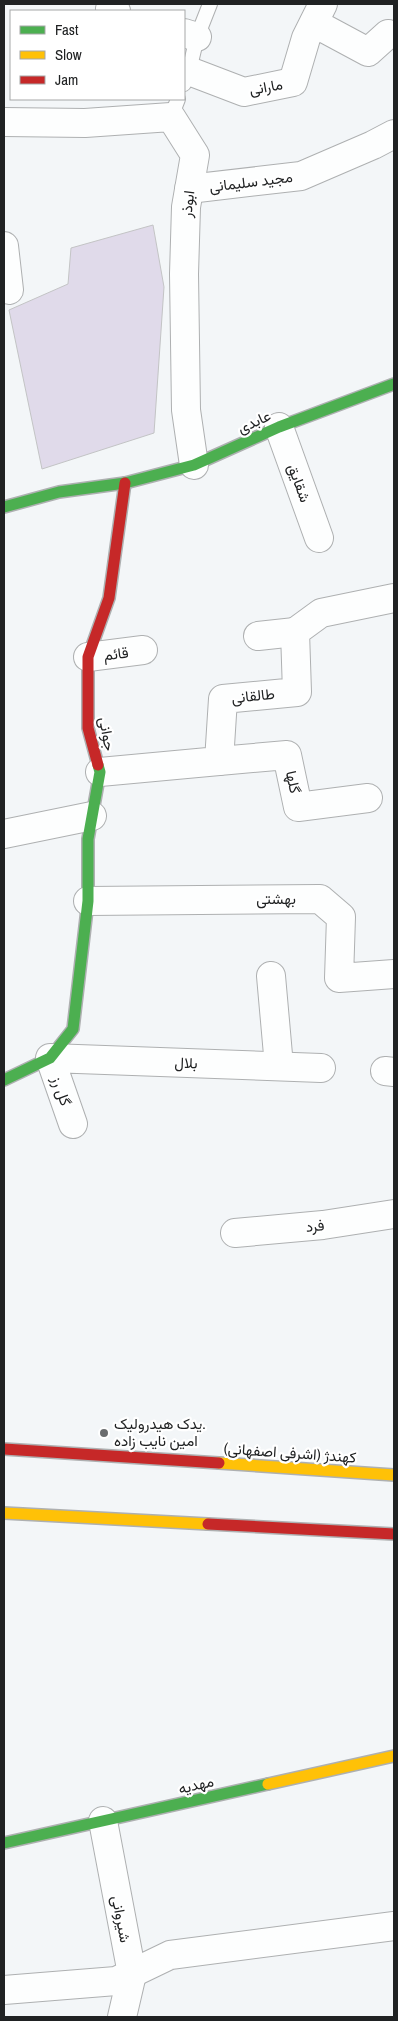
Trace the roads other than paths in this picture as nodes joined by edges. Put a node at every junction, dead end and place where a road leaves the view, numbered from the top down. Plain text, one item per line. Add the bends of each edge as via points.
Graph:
1 (210, 4) edge
2 (318, 13) edge
3 (388, 34) dead end
4 (190, 35) edge
5 (186, 78) edge
6 (174, 108) edge
7 (4, 122) edge
8 (394, 134) edge
9 (189, 189) junction
10 (4, 246) edge
11 (9, 290) dead end
12 (394, 384) edge
13 (279, 427) junction
14 (194, 465) junction
15 (125, 483) junction
16 (4, 507) edge
17 (319, 538) dead end
18 (394, 598) edge
19 (294, 632) junction
20 (258, 636) dead end
21 (143, 650) dead end
22 (88, 657) junction
23 (220, 761) junction
24 (100, 772) junction
25 (368, 798) dead end
26 (92, 816) junction
27 (4, 834) edge
28 (88, 901) junction
29 (394, 974) edge
30 (271, 976) dead end
31 (50, 1058) junction
32 (279, 1066) junction
33 (321, 1068) dead end
34 (4, 1080) edge
35 (73, 1124) dead end
36 (394, 1214) edge
37 (235, 1233) dead end
38 (4, 1449) edge
39 (394, 1475) edge
40 (4, 1513) edge
41 (394, 1534) edge
42 (394, 1756) edge
43 (103, 1821) junction
44 (4, 1844) edge
45 (394, 1926) edge
46 (132, 1974) junction
47 (4, 1990) edge
48 (122, 2017) edge

1 - 4 lane
2 - 3 street via 368,52
2 - 5 street, مارانی via 306,38 293,82 244,92
4 - 5 lane
6 - 7 street, ابوذر via 85,123
6 - 9 street, ابوذر via 195,156
8 - 9 street, مجید سلیمانی via 301,176
9 - 14 street, ابوذر via 184,274 186,410
10 - 11 street
12 - 13 street, عابدی
13 - 14 street, عابدی
13 - 17 street, شقایق
14 - 15 street, عابدی
15 - 16 street via 59,492
15 - 22 street, جوانی via 110,598
18 - 19 street via 321,613
19 - 20 street
19 - 23 street, طالقانی via 296,692 223,699
21 - 22 street, قائم
22 - 24 street, جوانی via 88,728
23 - 24 street
23 - 25 street, گلها via 287,755 298,807
24 - 26 street, جوانی
26 - 27 street
26 - 28 street, جوانی via 88,839
28 - 29 street, بهشتی via 320,899 342,917 340,978
28 - 31 street, جوانی via 73,1029
30 - 32 street
31 - 32 street, بلال
31 - 34 street, جوانی
31 - 35 street, گل رز
32 - 33 street, بلال
36 - 37 street, فرد
38 - 39 street, کهندژ (اشرفی اصفهانی)
40 - 41 street
42 - 43 street, مهدیه
43 - 44 street, مهدیه
43 - 46 street, شیروانی
45 - 46 street via 170,1956
46 - 47 street via 116,1981
46 - 48 street, شیروانی

